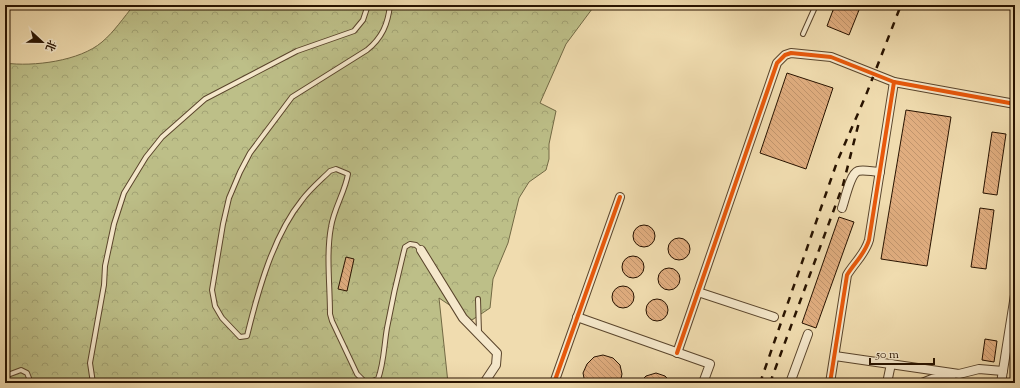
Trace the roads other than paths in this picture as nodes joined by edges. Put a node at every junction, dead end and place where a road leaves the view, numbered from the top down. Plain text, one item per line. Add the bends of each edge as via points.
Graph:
1 (368, 5) edge
2 (390, 5) edge
3 (816, 5) edge
4 (803, 34) dead end
5 (894, 82) junction
6 (1015, 104) edge
7 (880, 172) junction
8 (620, 197) dead end
9 (842, 208) dead end
10 (421, 250) joint
11 (698, 292) junction
12 (1015, 295) edge
13 (478, 299) dead end
14 (577, 317) junction
15 (774, 317) dead end
16 (808, 334) dead end
17 (479, 335) junction
18 (677, 353) junction
19 (835, 356) junction
20 (891, 364) junction
21 (1003, 371) junction
22 (959, 374) junction
23 (5, 376) edge
24 (31, 383) edge
25 (93, 383) edge
26 (366, 383) edge
27 (484, 383) edge
28 (554, 383) edge
29 (703, 383) edge
30 (790, 383) edge
31 (830, 383) edge
32 (887, 383) edge
33 (922, 383) edge
34 (1001, 383) edge

1 - 25 lane via 363,20 354,31 297,51 205,99 162,137 146,157 124,193 114,224 90,363
2 - 26 lane via 387,24 378,42 292,97 250,153 229,198 222,224 212,290 215,306 222,318 240,337 246,336 277,241 290,217 302,199 330,171 336,169 348,174 331,227 330,314 358,374
3 - 4 lane
5 - 6 street
5 - 7 street
5 - 11 street via 831,57 797,53 780,58
7 - 9 street via 855,173 851,178
7 - 19 street via 866,250 847,275
8 - 14 street
10 - 17 street via 463,318
10 - 26 lane via 416,245 410,244 405,247 392,298 382,366 378,379
11 - 15 street
11 - 18 street
12 - 21 street
13 - 17 lane
14 - 18 street
14 - 28 street
16 - 30 street
17 - 27 street via 495,349 498,357 496,365
18 - 29 street via 710,364
19 - 20 street
19 - 31 street
20 - 22 street
20 - 32 street
21 - 22 street via 979,369
21 - 34 street
22 - 33 street
23 - 24 lane via 21,370 26,373

